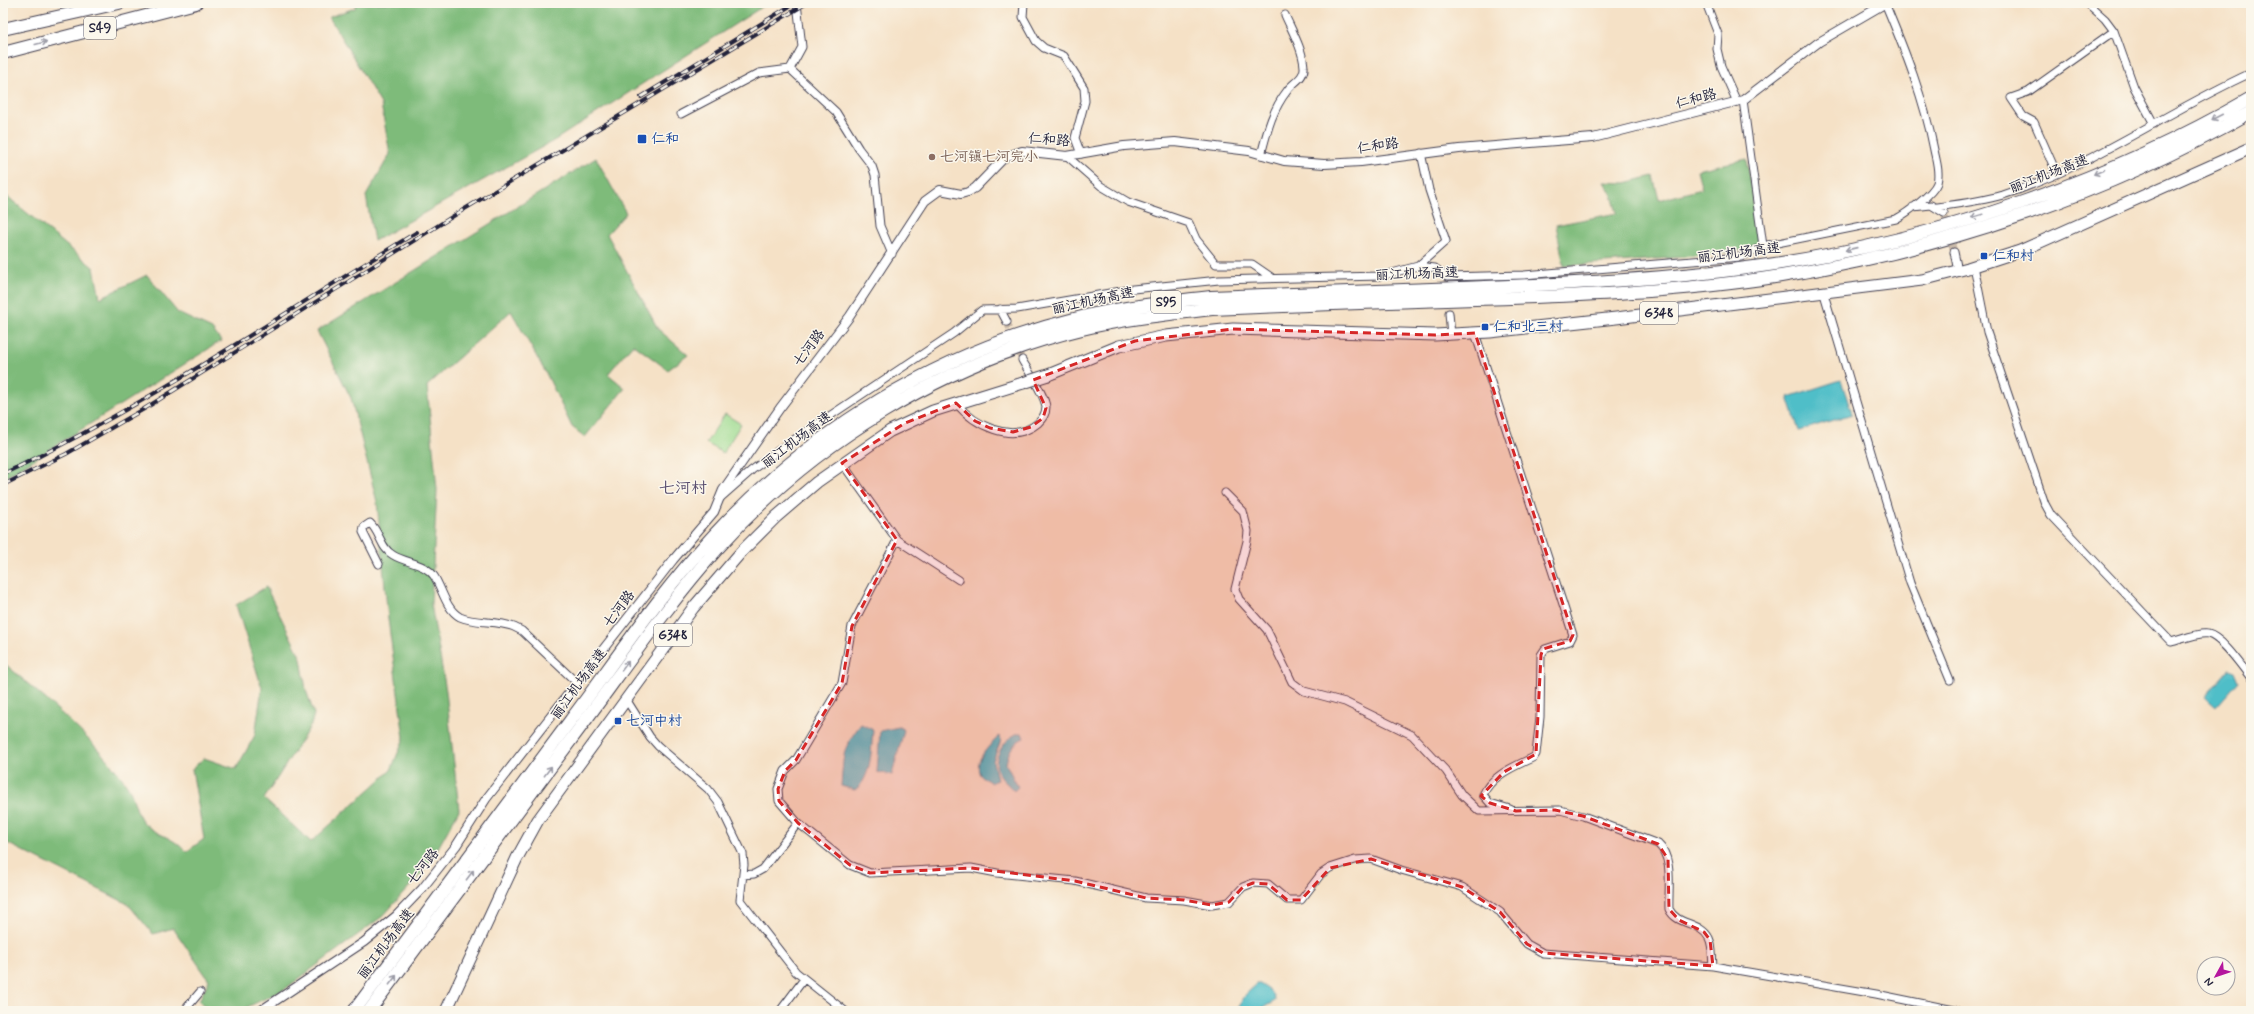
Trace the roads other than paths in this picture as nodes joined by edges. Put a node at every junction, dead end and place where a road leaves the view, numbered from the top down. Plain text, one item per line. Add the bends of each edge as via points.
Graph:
1 (119, 3) edge
2 (196, 3) edge
3 (797, 3) edge
4 (1024, 3) edge
5 (1706, 3) edge
6 (1885, 3) edge
7 (2087, 3) edge
8 (1285, 15) dead end
9 (3, 29) edge
10 (2114, 31) junction
11 (3, 53) edge
12 (790, 69) junction
13 (2251, 73) edge
14 (2251, 98) edge
15 (1740, 101) junction
16 (2251, 112) edge
17 (681, 114) dead end
18 (2154, 124) junction
19 (2251, 148) edge
20 (1421, 153) junction
21 (1081, 154) junction
22 (1260, 155) junction
23 (1067, 156) junction
24 (2056, 174) junction
25 (1913, 207) junction
26 (1938, 207) junction
27 (1944, 213) tunnel mouth
28 (1763, 246) junction
29 (1954, 252) tunnel mouth
30 (892, 254) junction
31 (1418, 266) junction
32 (1974, 266) junction
33 (1958, 271) junction
34 (1271, 277) junction
35 (1824, 294) junction
36 (1000, 309) junction
37 (1449, 313) tunnel mouth
38 (1007, 322) tunnel mouth
39 (1475, 333) junction
40 (1451, 335) junction
41 (1022, 360) tunnel mouth
42 (956, 403) junction
43 (842, 463) junction
44 (1225, 493) dead end
45 (720, 499) junction
46 (897, 540) junction
47 (379, 564) dead end
48 (959, 580) dead end
49 (2251, 678) edge
50 (1950, 680) dead end
51 (577, 683) junction
52 (626, 699) junction
53 (1516, 811) junction
54 (798, 823) junction
55 (743, 875) junction
56 (1713, 966) junction
57 (804, 979) junction
58 (200, 992) dead end
59 (184, 1011) edge
60 (260, 1011) edge
61 (354, 1011) edge
62 (369, 1011) edge
63 (446, 1011) edge
64 (780, 1011) edge
65 (845, 1011) edge
66 (1959, 1011) edge

1 - 9 highway, S49
11 -> 2 highway, S49
3 - 12 street via 802,47
4 - 21 street via 1023,18 1036,41 1044,48 1064,56 1084,88 1085,101 1075,138
5 - 15 street via 1718,34 1717,49 1721,66
6 - 15 street, 仁和路 via 1819,42
6 - 25 street via 1912,66 1929,123 1939,173 1934,189
7 - 10 street
8 - 22 street via 1304,68 1302,75 1287,90 1273,113
10 - 18 street via 2134,87
10 - 24 street via 2028,92 2011,98 2023,116 2034,122
12 - 17 street via 759,73
12 - 30 street via 836,112 872,166 876,175 880,226
13 - 18 street
14 -> 61 highway, 丽江机场高速 / S95 via 2134,157 2049,192 1959,222 1823,255 1749,268 1637,279 1550,285 1211,297 1170,301 1098,313 1034,330 938,368 866,409 810,447 752,496 711,538 655,605
15 - 20 street, 仁和路 via 1593,138
15 - 28 street
62 -> 16 highway, 丽江机场高速 / S95 via 664,612 720,546 776,490 817,456 890,408 955,374 998,355 1079,330 1123,320 1178,313 1212,309 1595,294 1721,284 1810,270 1930,243 2024,213 2139,168
18 - 24 street
19 - 32 highway, G348 via 2046,240
20 - 22 street, 仁和路 via 1361,162 1324,164 1284,161
20 - 31 street via 1429,190 1446,241
21 - 22 street, 仁和路 via 1124,146 1175,142 1249,151
21 - 23 street, 仁和路
23 - 30 street, 仁和路 via 1012,152 968,192 936,192 926,201
23 - 34 street via 1101,186 1125,201 1189,223 1196,239 1216,264 1252,264
24 - 26 street via 2004,194
25 - 26 street
25 - 28 street via 1890,221
26 - 27 street
28 - 31 street via 1741,257 1524,275 1447,277 1435,268
29 - 33 street
30 - 45 street, 七河路 via 850,316 780,408 723,490
31 - 34 street via 1380,276
32 - 33 highway, G348
32 - 49 street via 1987,332 2042,497 2051,515 2171,642 2205,634 2211,635 2226,648
33 - 35 highway, G348 via 1903,284
34 - 36 street via 1174,284 1092,295 1017,309
35 - 39 highway, G348
35 - 50 street via 1910,583
36 - 38 street
36 - 45 street via 977,313 954,333 782,447
37 - 40 street
39 - 40 highway, G348
39 - 53 street via 1573,635 1570,641 1545,649 1541,655 1540,717 1536,754 1504,772 1483,795 1490,803
40 - 42 highway, G348, bridge via 1233,329 1174,335 1119,346 1048,375
41 - 42 street via 1046,404 1044,416 1036,424 1019,431 997,430 974,421
42 - 43 highway, G348 via 905,423
43 - 46 street
43 - 52 highway, G348 via 796,499 742,550 693,608
44 - 53 street via 1243,511 1248,531 1235,589 1239,599 1267,630 1292,682 1304,691 1345,702 1412,735 1446,771 1476,810
45 - 51 street, 七河路 via 714,512
46 - 48 street
46 - 54 street via 852,626 842,683 796,760 785,771 778,788 779,801
47 - 51 street via 363,532 368,523 376,529 392,555 432,574 451,609 459,616 514,627 522,631
51 - 60 street, 七河路 via 486,800 456,846 412,900 364,942
52 - 55 street via 658,746 714,796 741,848 744,860
52 - 63 highway, G348 via 550,801 527,838
53 - 56 street via 1560,810 1658,844 1664,849 1668,859 1669,909 1679,920 1704,932 1710,940
54 - 55 street via 763,868 754,874
54 - 56 street via 850,865 870,873 971,868 997,874 1075,881 1146,898 1184,900 1212,905 1229,902 1243,887 1253,883 1268,884 1287,900 1301,900 1321,874 1330,868 1371,858 1400,870 1462,887 1500,912 1527,944 1543,953
55 - 57 street via 740,900
56 - 66 street
57 - 64 street
57 - 65 street
58 - 59 street

